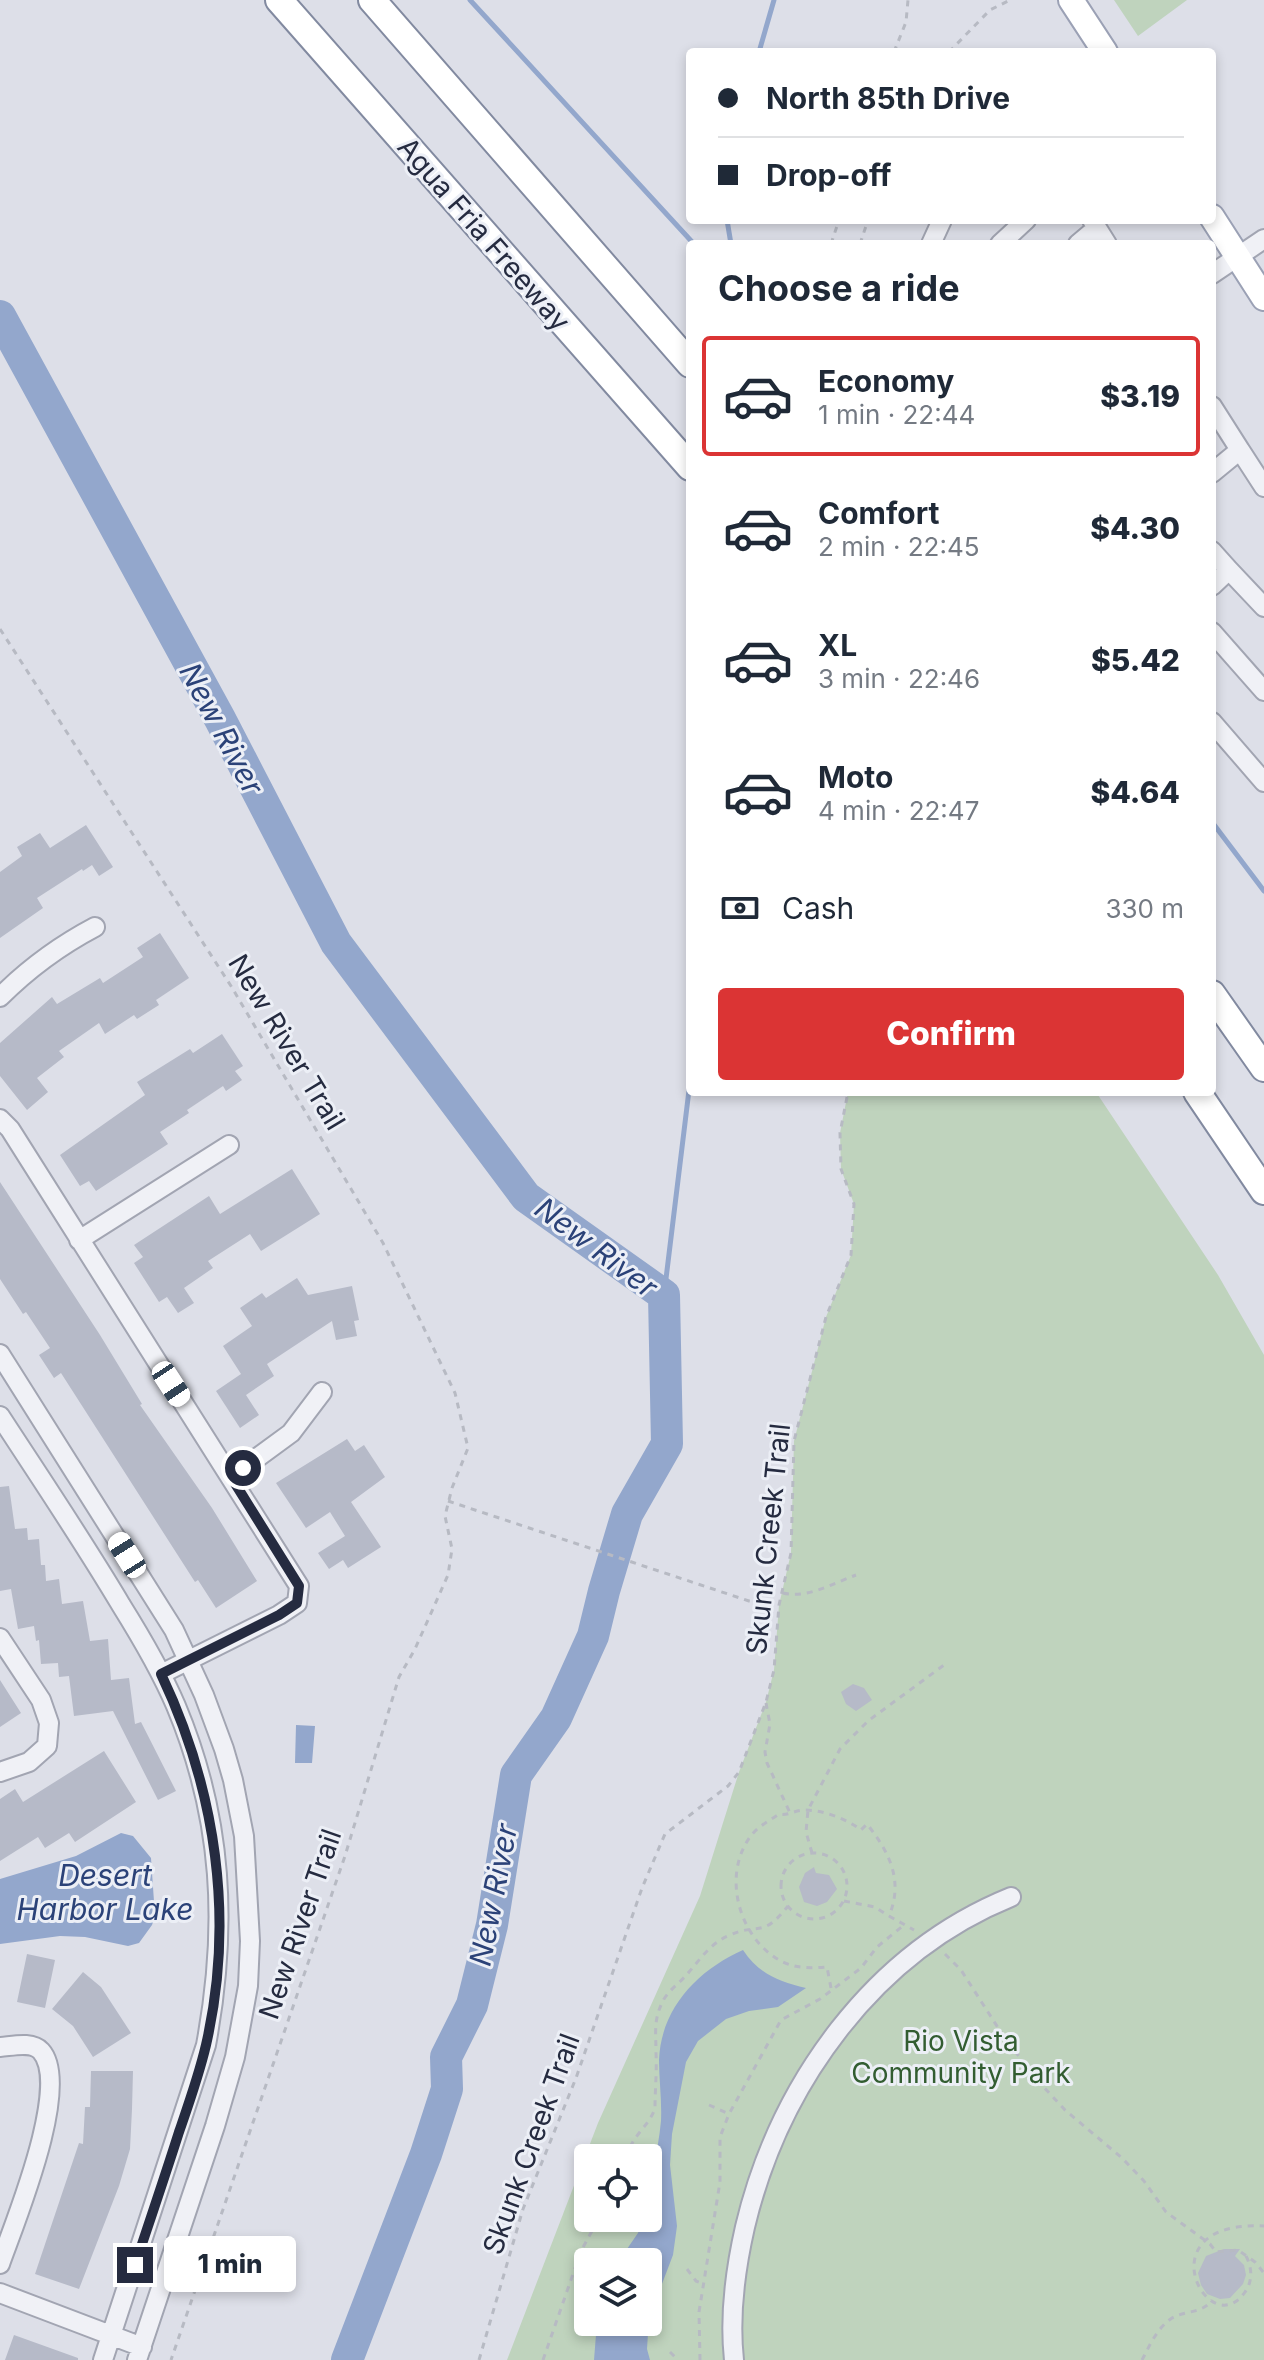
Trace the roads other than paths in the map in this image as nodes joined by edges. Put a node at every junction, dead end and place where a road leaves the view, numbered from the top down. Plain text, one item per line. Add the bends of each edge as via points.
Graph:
1 (279, 0) edge
2 (372, 0) edge
3 (1071, 0) edge
4 (1102, 48) edge
5 (1216, 223) edge
6 (1022, 224) edge
7 (1094, 224) edge
8 (1264, 239) edge
9 (1004, 240) edge
10 (1081, 240) edge
11 (1238, 257) junction
12 (1216, 271) edge
13 (1264, 298) edge
14 (686, 360) edge
15 (1216, 412) edge
16 (1240, 450) junction
17 (686, 463) edge
18 (1216, 470) edge
19 (1264, 487) edge
20 (1216, 555) edge
21 (1229, 570) junction
22 (1216, 582) edge
23 (1264, 607) edge
24 (1216, 637) edge
25 (1264, 691) edge
26 (1216, 727) edge
27 (1264, 782) edge
28 (95, 927) dead end
29 (0, 997) edge
30 (1216, 1000) edge
31 (1264, 1068) edge
32 (1200, 1096) edge
33 (0, 1119) edge
34 (229, 1145) dead end
35 (1264, 1191) edge
36 (79, 1240) junction
37 (2, 1364) edge
38 (322, 1392) dead end
39 (0, 1416) edge
40 (231, 1477) junction
41 (0, 1638) edge
42 (188, 1660) junction
43 (161, 1674) junction
44 (0, 1772) edge
45 (1011, 1897) dead end
46 (0, 2047) edge
47 (0, 2264) edge
48 (0, 2293) edge
49 (112, 2335) junction
50 (140, 2353) edge
51 (103, 2360) edge
52 (734, 2360) edge

1 - 17 highway, Agua Fria Freeway
2 - 14 highway
3 - 4 main road
5 - 11 main road
6 - 9 street
7 - 10 street
8 - 11 street
11 - 12 street
11 - 13 main road
15 - 16 street
16 - 18 street
16 - 19 street
20 - 21 street
21 - 22 street
21 - 23 street
24 - 25 street
26 - 27 street
28 - 29 street via 60,945
30 - 31 highway
32 - 35 highway
33 - 36 street
34 - 36 street
36 - 40 street
37 - 42 street via 174,1630
38 - 40 street via 291,1433
39 - 43 street
40 - 42 street via 299,1586 297,1603
41 - 44 street via 41,1700 49,1723 47,1746 29,1762
42 - 43 street
42 - 50 street via 239,1803 251,1913 248,1986 227,2089
43 - 49 street via 187,1733 208,1810 218,1876 219,1956 199,2074
45 - 52 street via 931,1940 868,1996 829,2042 793,2099 751,2202 731,2310
46 - 47 street via 30,2045 41,2051 50,2085 47,2126
48 - 49 street
49 - 50 street
49 - 51 street

